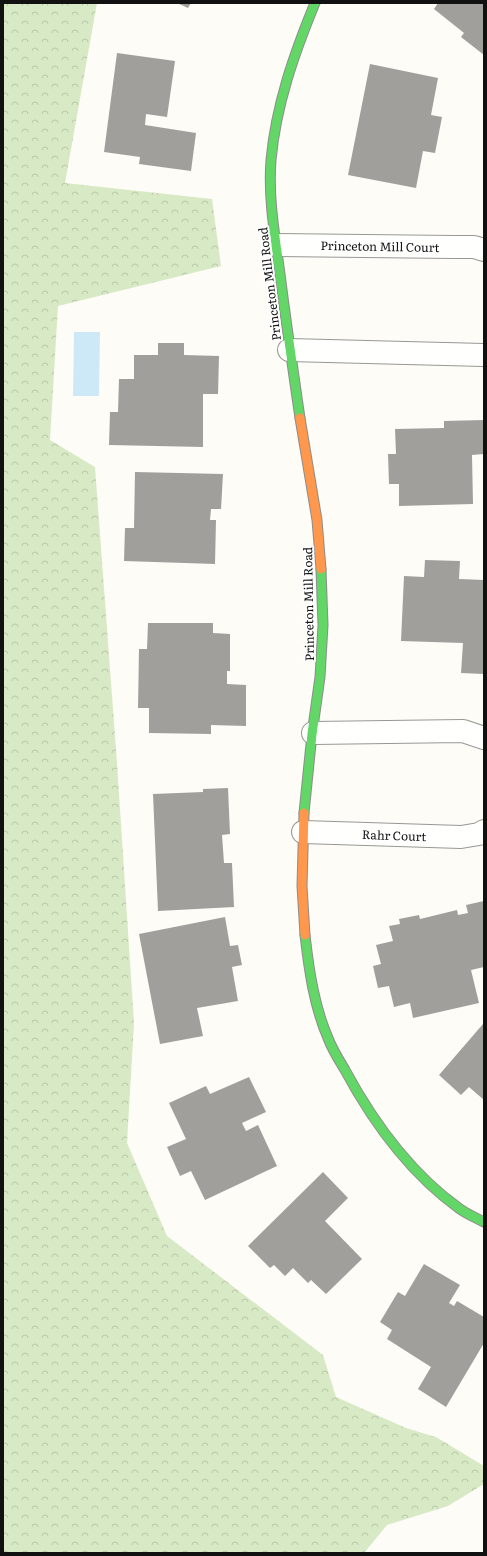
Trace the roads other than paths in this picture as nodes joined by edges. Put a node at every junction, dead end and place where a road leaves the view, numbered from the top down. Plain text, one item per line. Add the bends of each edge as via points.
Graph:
1 (315, 3) edge
2 (276, 245) junction
3 (484, 250) edge
4 (289, 350) junction
5 (484, 355) edge
6 (313, 733) junction
7 (484, 738) edge
8 (484, 831) edge
9 (303, 832) junction
10 (484, 1222) edge

1 - 2 street, Princeton Mill Road via 287,74 278,109 270,185
2 - 3 street, Princeton Mill Court via 454,247
2 - 4 street, Princeton Mill Road
4 - 5 street
4 - 6 street, Princeton Mill Road via 320,549 323,612 321,672
6 - 7 street via 463,731
6 - 9 street, Princeton Mill Road
8 - 9 street, Rahr Court via 460,837
9 - 10 street, Princeton Mill Road via 302,892 305,940 313,988 328,1038 348,1078 389,1138 423,1177 461,1210

